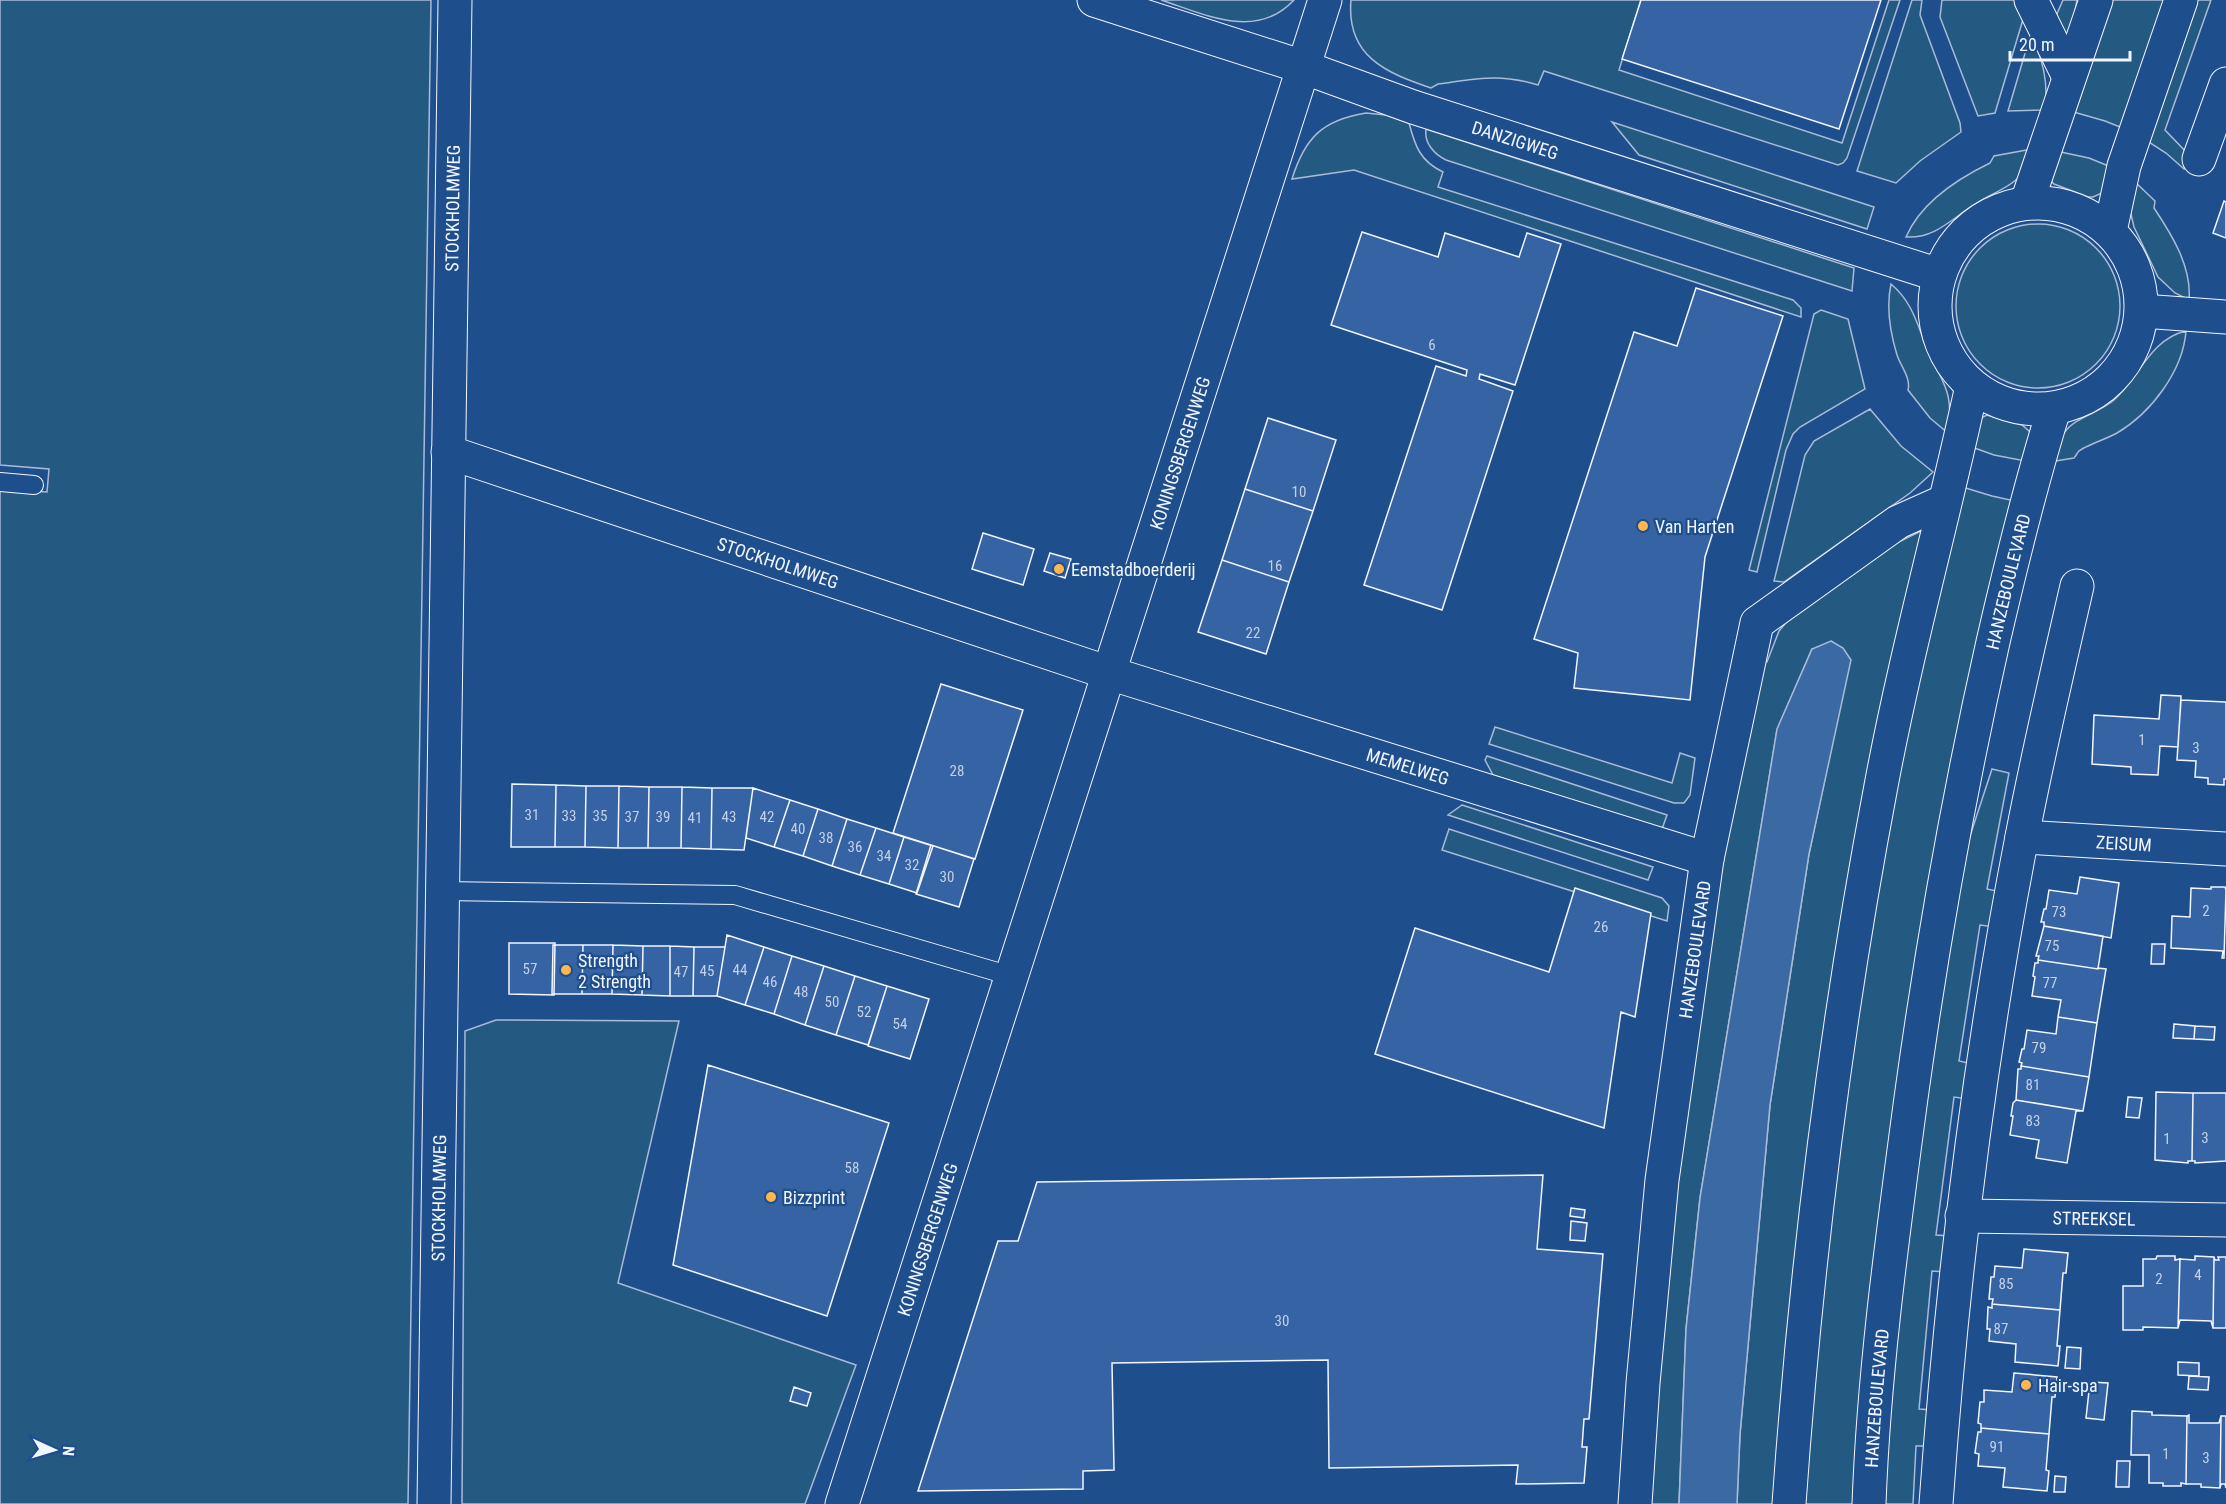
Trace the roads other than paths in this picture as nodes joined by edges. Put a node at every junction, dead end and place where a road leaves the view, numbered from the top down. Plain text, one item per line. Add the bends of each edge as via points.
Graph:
1 (455, 0) edge
2 (1094, 0) edge
3 (1325, 0) edge
4 (2031, 0) edge
5 (2096, 0) edge
6 (2181, 0) edge
7 (1303, 67) junction
8 (2069, 77) junction
9 (2226, 84) edge
10 (2199, 159) dead end
11 (2027, 202) junction
12 (2110, 231) junction
13 (1939, 275) junction
14 (2142, 311) junction
15 (2226, 317) edge
16 (1972, 386) junction
17 (2054, 409) junction
18 (448, 452) junction
19 (0, 482) edge
20 (34, 485) dead end
21 (1946, 501) junction
22 (2077, 586) dead end
23 (1109, 673) junction
24 (2022, 837) junction
25 (2226, 849) edge
26 (1707, 859) junction
27 (441, 891) junction
28 (1011, 976) junction
29 (1962, 1216) junction
30 (2226, 1220) edge
31 (434, 1504) edge
32 (842, 1504) edge
33 (1635, 1504) edge
34 (1789, 1504) edge
35 (1869, 1504) edge
36 (1936, 1504) edge

1 - 18 street, STOCKHOLMWEG
2 - 7 street, DANZIGWEG
3 - 7 street, KONINGSBERGENWEG
4 - 8 street
5 - 8 street
6 - 12 street via 2124,166
7 - 13 street, DANZIGWEG via 1413,107
7 - 23 street, KONINGSBERGENWEG
8 - 11 street
9 - 10 street
11 - 12 street via 2067,206 2092,217
11 - 13 street via 1988,215 1966,232 1949,253
12 - 14 street via 2129,257 2140,283
13 - 16 street via 1934,305 1937,330 1946,354 1960,376
14 - 15 street
14 - 17 street via 2136,340 2123,365 2104,386 2080,401
16 - 17 street via 2001,404 2027,410
16 - 21 street
17 - 35 street, HANZEBOULEVARD via 2030,488 1982,692 1937,924 1892,1247
18 - 23 street, STOCKHOLMWEG
18 - 27 street, STOCKHOLMWEG
19 - 20 lane
21 - 26 street, HANZEBOULEVARD via 1898,522 1757,623
21 - 34 street via 1881,786 1830,1092 1798,1375
22 - 24 street
23 - 26 street, MEMELWEG
23 - 28 street, KONINGSBERGENWEG
24 - 25 street, ZEISUM
24 - 29 street
26 - 33 street, HANZEBOULEVARD via 1662,1180
27 - 28 lane via 735,895
27 - 31 street, STOCKHOLMWEG
28 - 32 street, KONINGSBERGENWEG
29 - 30 street, STREEKSEL
29 - 36 street

